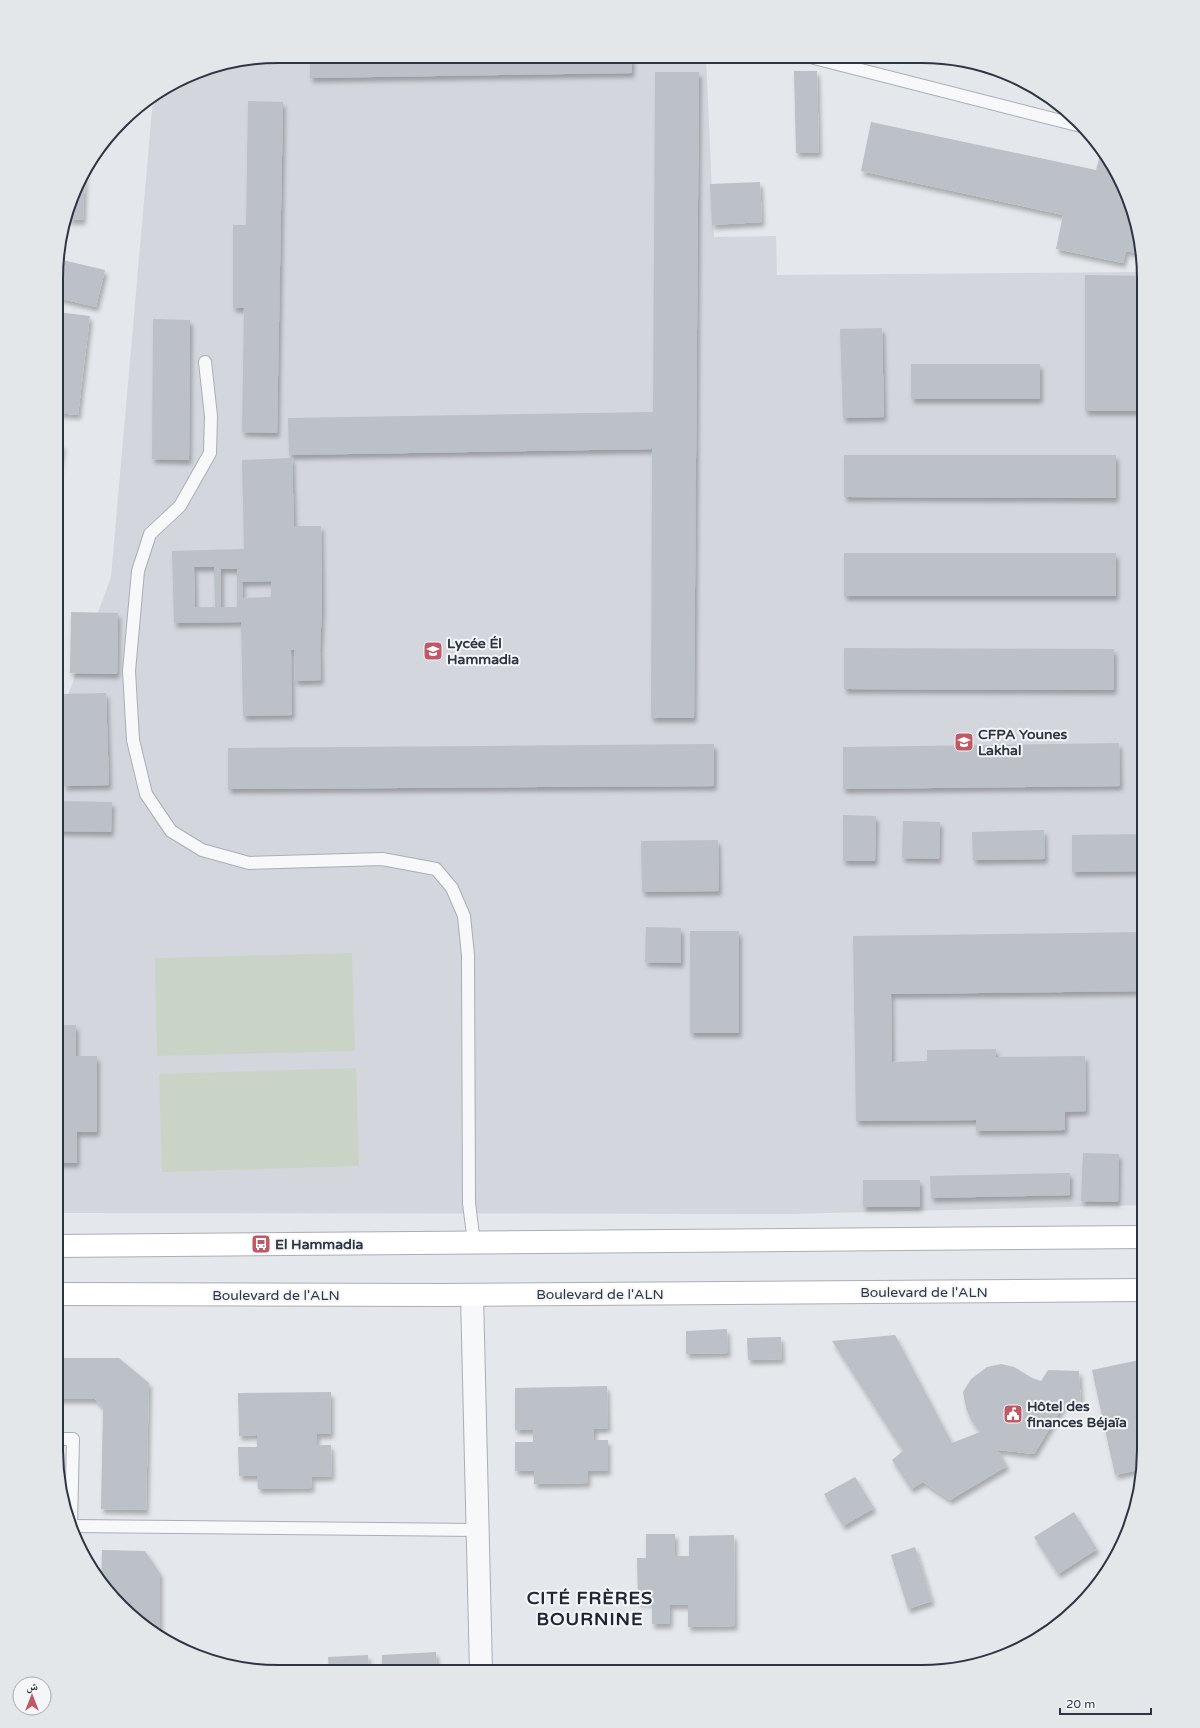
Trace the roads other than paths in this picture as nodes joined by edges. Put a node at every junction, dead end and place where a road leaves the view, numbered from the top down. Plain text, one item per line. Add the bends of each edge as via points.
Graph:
1 (834, 63) edge
2 (1072, 124) edge
3 (205, 362) dead end
4 (1137, 1237) edge
5 (474, 1243) junction
6 (63, 1246) edge
7 (1137, 1290) edge
8 (63, 1294) edge
9 (472, 1295) junction
10 (63, 1439) edge
11 (71, 1510) edge
12 (77, 1526) edge
13 (478, 1530) junction
14 (481, 1665) edge

1 - 2 lane
3 - 5 lane via 211,416 210,453 180,506 150,534 138,571 128,671 133,740 146,794 171,831 202,850 249,863 382,859 436,869 452,888 464,916 468,955 469,1203
4 - 5 main road
5 - 6 main road
7 - 9 main road, Boulevard de l'ALN
8 - 9 main road, Boulevard de l'ALN
9 - 13 street
10 - 11 lane via 73,1439
12 - 13 lane
13 - 14 street

